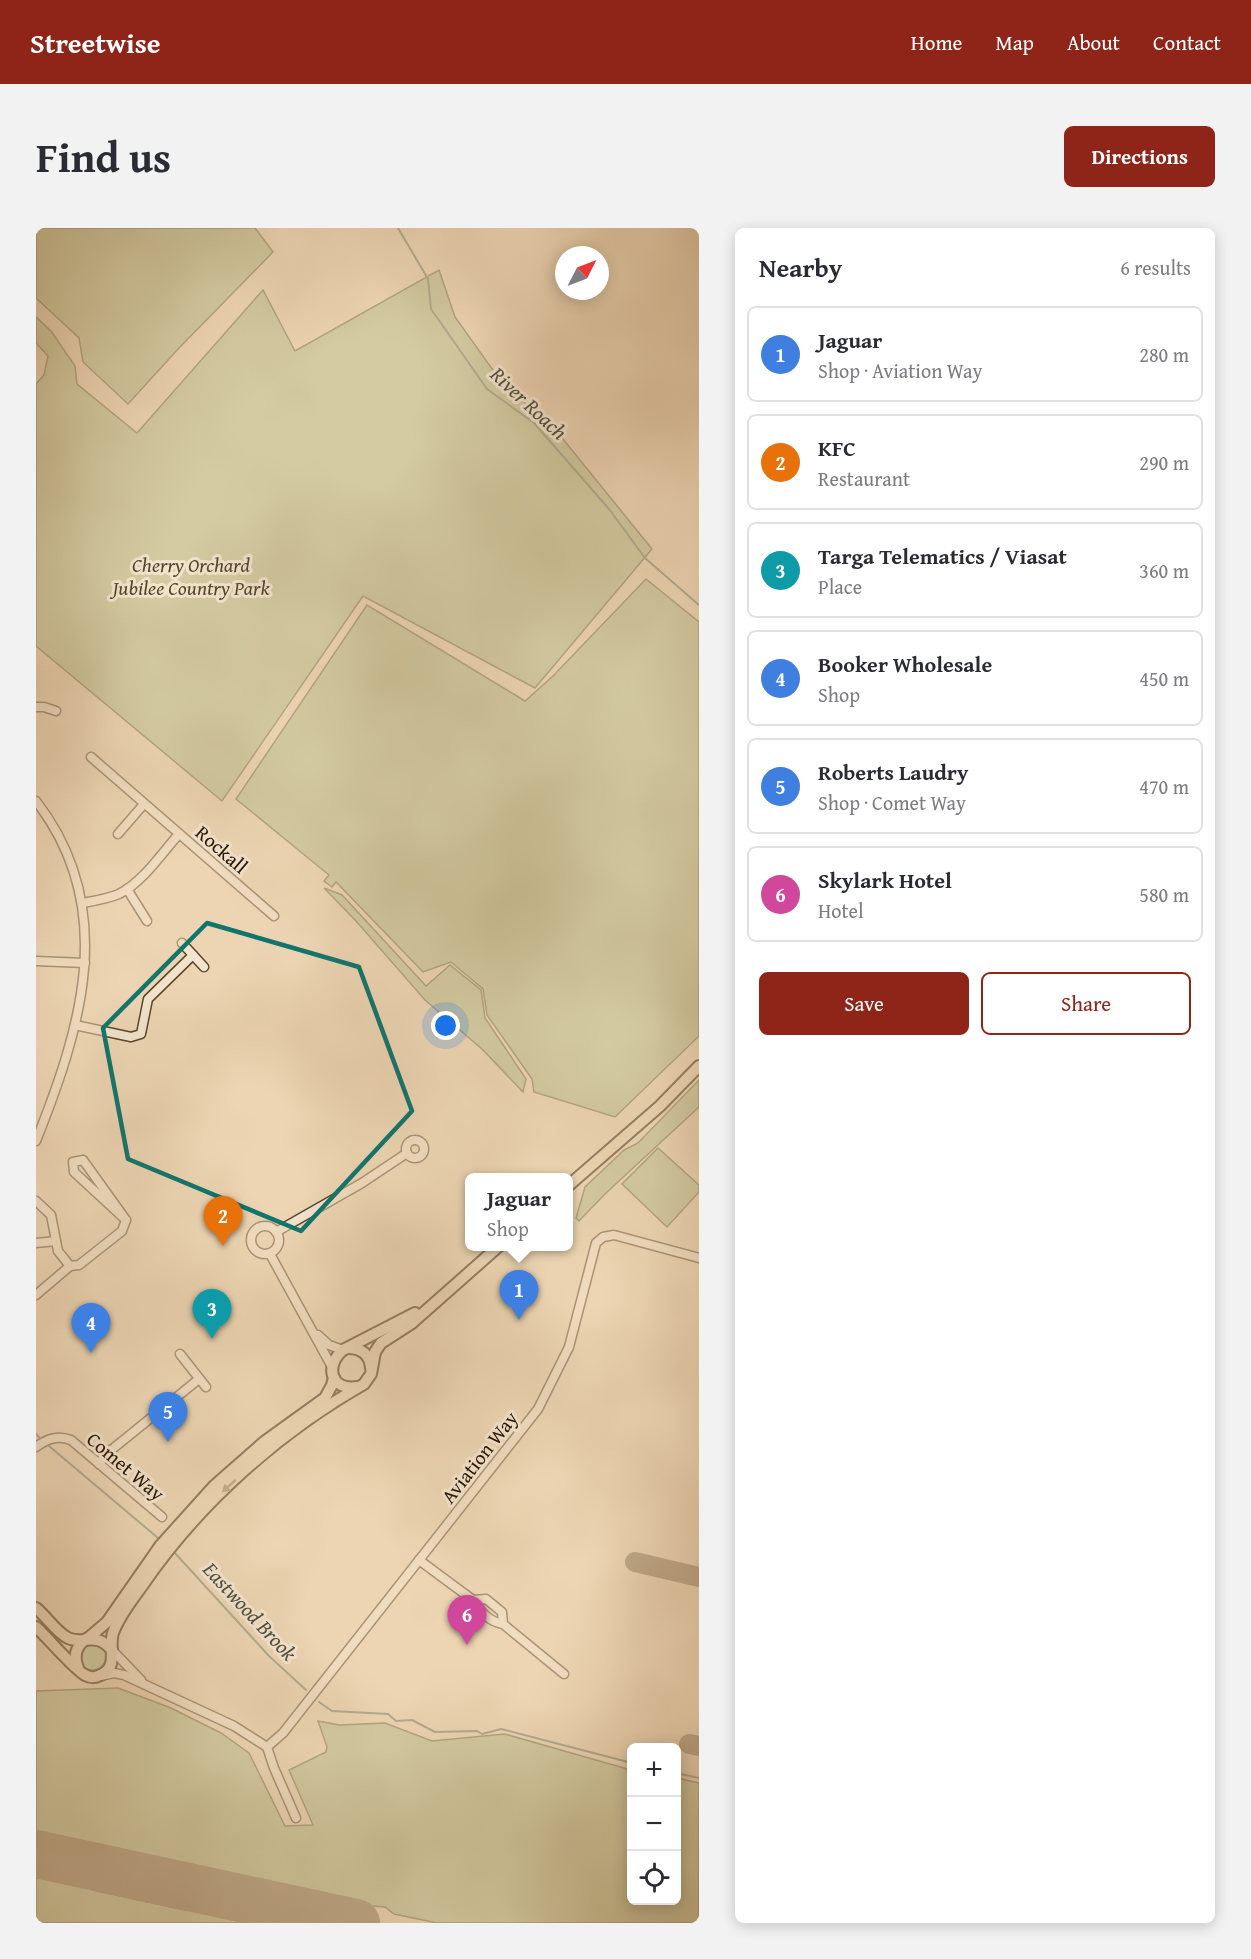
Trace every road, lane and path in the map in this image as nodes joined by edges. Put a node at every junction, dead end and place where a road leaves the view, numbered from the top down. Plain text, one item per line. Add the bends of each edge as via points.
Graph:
1 (36, 707) edge
2 (56, 711) dead end
3 (91, 757) dead end
4 (36, 801) edge
5 (144, 804) junction
6 (118, 834) dead end
7 (179, 834) junction
8 (127, 889) junction
9 (82, 903) junction
10 (274, 916) dead end
11 (147, 921) dead end
12 (182, 943) dead end
13 (193, 955) junction
14 (36, 963) edge
15 (85, 963) junction
16 (204, 967) dead end
17 (75, 1025) junction
18 (699, 1066) edge
19 (36, 1141) edge
20 (407, 1153) dead end
21 (573, 1182) edge
22 (36, 1201) edge
23 (126, 1220) junction
24 (276, 1232) junction
25 (56, 1240) junction
26 (36, 1243) edge
27 (493, 1251) edge
28 (270, 1254) junction
29 (699, 1258) edge
30 (70, 1266) junction
31 (449, 1288) junction
32 (36, 1295) edge
33 (311, 1329) junction
34 (345, 1349) junction
35 (180, 1354) dead end
36 (372, 1369) junction
37 (333, 1372) junction
38 (199, 1378) junction
39 (359, 1386) junction
40 (206, 1387) dead end
41 (41, 1443) edge
42 (99, 1464) junction
43 (162, 1517) dead end
44 (419, 1560) junction
45 (473, 1600) junction
46 (36, 1608) edge
47 (503, 1624) junction
48 (36, 1627) edge
49 (87, 1639) junction
50 (112, 1650) junction
51 (81, 1672) junction
52 (564, 1674) dead end
53 (100, 1676) junction
54 (147, 1685) junction
55 (267, 1747) junction
56 (296, 1818) dead end

1 - 2 street
3 - 5 street
4 - 9 street via 69,855
5 - 6 street
5 - 7 street
7 - 8 street, Rockall
7 - 10 street, Rockall
8 - 9 street, Rockall via 112,897
8 - 11 street
9 - 15 street
12 - 13 street
13 - 16 street
13 - 17 street via 148,999 138,1036
14 - 15 street
15 - 17 street
17 - 19 street
18 - 21 main road via 660,1106
20 - 24 street
22 - 25 street via 51,1215
23 - 23 street via 83,1160 73,1162 74,1172
23 - 30 street via 122,1230 79,1265
24 - 28 street via 279,1244
24 - 28 street via 262,1226 250,1238 257,1253
25 - 26 street
25 - 30 street via 58,1251
27 - 31 main road
28 - 33 street
29 - 44 street, Aviation Way via 614,1235 596,1243 569,1347 538,1409
30 - 32 street
31 - 34 main road via 407,1318
31 - 36 main road via 412,1323 381,1343
33 - 34 street via 329,1346
33 - 37 street
34 - 36 main road via 363,1352
34 - 37 main road via 335,1356
35 - 38 street
36 - 39 main road via 368,1380
37 - 39 main road via 346,1387
37 - 49 main road via 325,1398 254,1450 214,1486 149,1560 107,1622
38 - 40 street
38 - 42 street
39 -> 50 main road via 270,1449 187,1528 122,1615 113,1634
41 - 42 street, Comet Way via 55,1438 71,1440
42 - 43 street, Comet Way
44 - 45 street
44 - 55 street, Aviation Way via 283,1733
45 - 47 street via 495,1623
45 - 47 street via 486,1599 502,1611
46 - 49 main road via 65,1636
47 - 52 street
48 - 51 main road
49 - 50 main road via 102,1641
49 - 51 main road via 78,1647 75,1657
50 - 53 main road via 111,1665
50 - 54 street
51 - 53 main road via 90,1677
53 - 54 street via 117,1673
54 - 55 street via 244,1731
55 - 56 street

